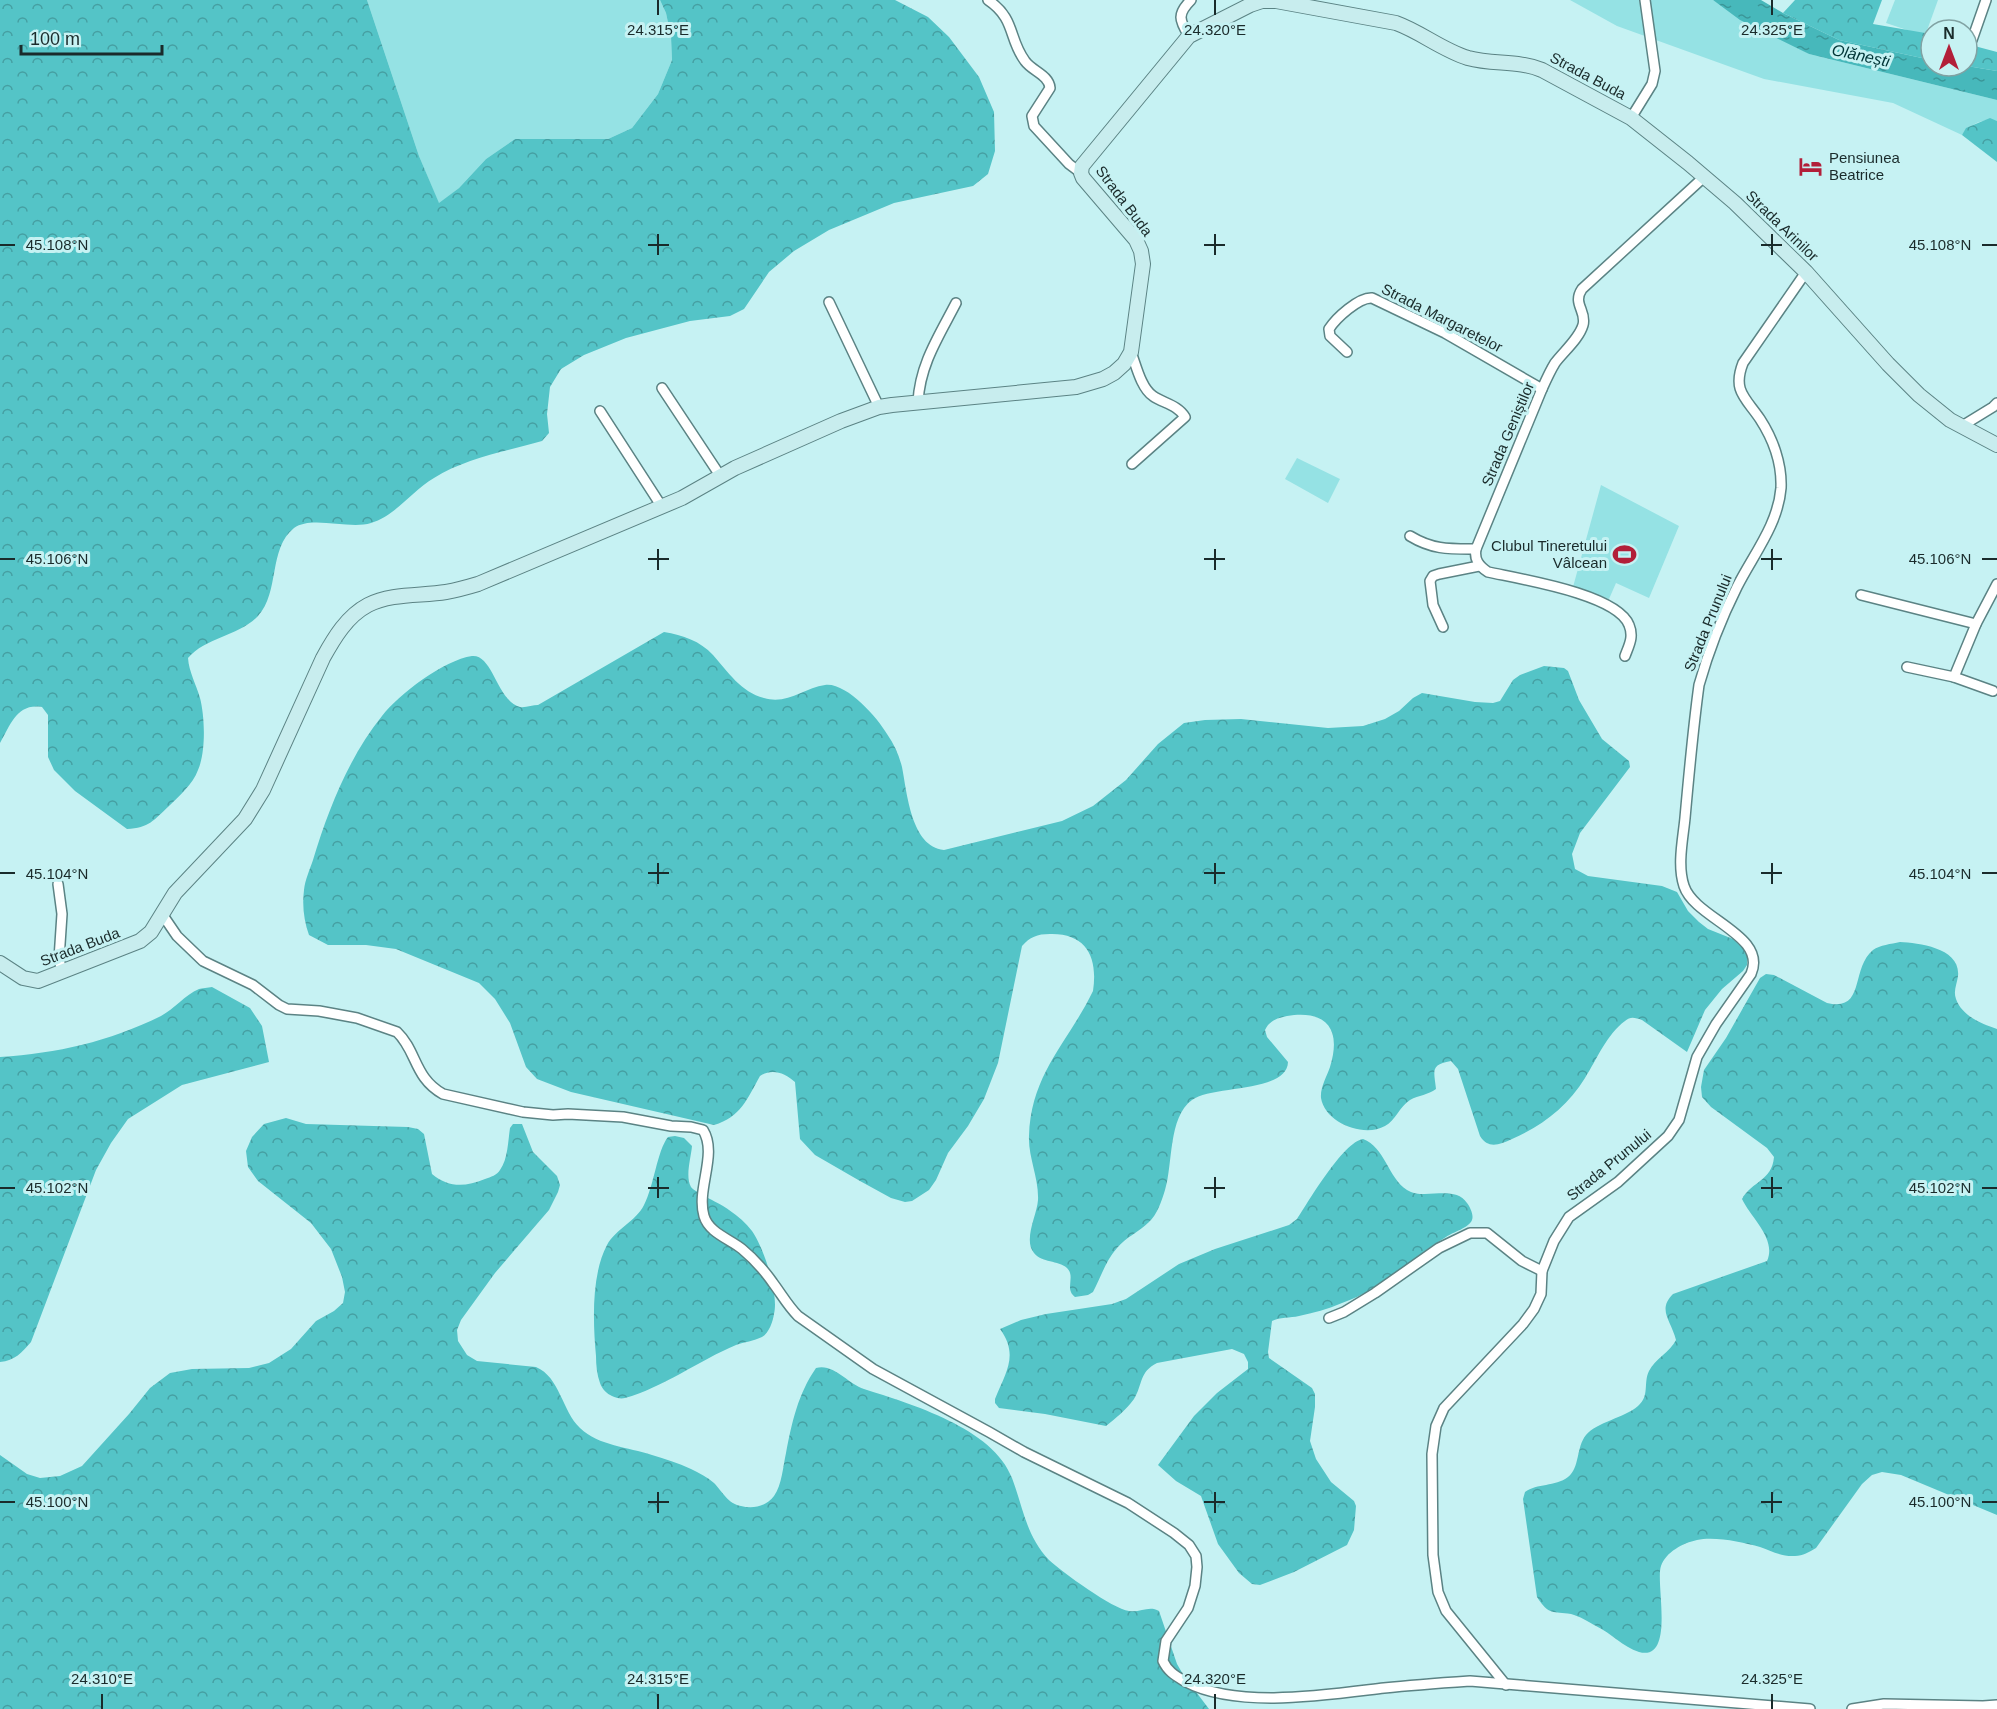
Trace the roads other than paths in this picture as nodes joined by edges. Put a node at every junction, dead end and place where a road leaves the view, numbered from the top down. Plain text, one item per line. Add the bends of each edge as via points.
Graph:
1 (988, 0) edge
2 (1191, 0) edge
3 (1645, 0) edge
4 (1986, 0) edge
5 (1979, 20) edge
6 (1189, 36) junction
7 (1631, 118) junction
8 (1081, 173) junction
9 (1704, 177) junction
10 (1806, 272) junction
11 (829, 302) dead end
12 (956, 303) dead end
13 (1131, 352) junction
14 (1347, 352) dead end
15 (662, 388) dead end
16 (1542, 389) junction
17 (918, 402) junction
18 (1997, 403) edge
19 (879, 408) junction
20 (600, 411) dead end
21 (1962, 426) junction
22 (1997, 445) edge
23 (1132, 464) dead end
24 (721, 477) junction
25 (662, 507) junction
26 (1410, 536) dead end
27 (1476, 549) junction
28 (1479, 566) junction
29 (1997, 584) edge
30 (1861, 596) dead end
31 (1976, 624) junction
32 (1443, 627) dead end
33 (1625, 656) dead end
34 (1907, 667) dead end
35 (1954, 677) junction
36 (1993, 691) dead end
37 (57, 884) dead end
38 (162, 914) junction
39 (0, 963) edge
40 (62, 972) junction
41 (1542, 1271) junction
42 (1329, 1318) dead end
43 (1506, 1685) junction
44 (1997, 1705) edge
45 (1810, 1709) edge
46 (1852, 1709) edge

1 - 8 street via 1006,17 1023,59 1050,83 1032,116 1034,126
2 - 6 street via 1180,19
3 - 7 street via 1655,71 1652,84
4 - 5 street
6 - 7 street, Strada Buda via 1262,1 1396,23 1466,57 1515,62 1542,70
6 - 8 street, Strada Buda via 1086,160
7 - 9 street, Strada Arinilor
8 - 13 street, Strada Buda via 1128,229 1141,251 1143,264
9 - 10 street, Strada Arinilor
9 - 16 street, Strada Geniștilor via 1582,289 1577,300 1584,323
10 - 21 street, Strada Arinilor via 1919,395
10 - 41 street, Strada Prunului via 1739,373 1742,395 1773,443 1781,471 1781,490 1777,514 1736,590 1699,685 1682,849 1684,886 1694,903 1741,939 1754,957 1755,966 1701,1049 1679,1120 1668,1136 1618,1182 1569,1217
11 - 19 street
12 - 17 street via 923,367
13 - 17 street via 1114,373 1076,387
13 - 23 street via 1150,395 1170,404 1185,417
14 - 16 street, Strada Margaretelor via 1330,336 1329,329 1357,303 1372,298 1445,333
15 - 24 street
16 - 27 street, Strada Geniștilor
17 - 19 street
18 - 21 street
19 - 24 street via 801,437
20 - 25 street
21 - 22 street, Strada Arinilor
24 - 25 street
25 - 38 street via 478,585 384,599 359,610 323,658 255,804 175,893
26 - 27 street via 1434,548
27 - 28 street
28 - 32 street via 1439,574 1430,581 1433,605
28 - 33 street via 1488,572 1606,603 1628,622 1632,639
29 - 31 street
30 - 31 street
31 - 35 street
34 - 35 street
35 - 36 street
37 - 40 street via 62,914
38 - 40 street, Strada Buda via 140,941
38 - 43 street via 177,936 203,961 253,985 279,1005 357,1018 397,1032 423,1077 443,1094 523,1112 622,1117 703,1130 709,1150 702,1203 708,1225 758,1263 798,1316 873,1369 1024,1452 1128,1503 1189,1545 1196,1556 1195,1586 1188,1608 1166,1641 1163,1660 1172,1674 1194,1687 1258,1700 1426,1684
39 - 40 street, Strada Buda via 31,981
41 - 42 street via 1522,1261 1488,1233 1470,1233 1438,1248 1375,1293
41 - 43 street, Strada Prunului via 1541,1294 1534,1309 1444,1408 1436,1426 1432,1454 1433,1555 1438,1592 1446,1611
43 - 45 street
44 - 46 street via 1884,1704

